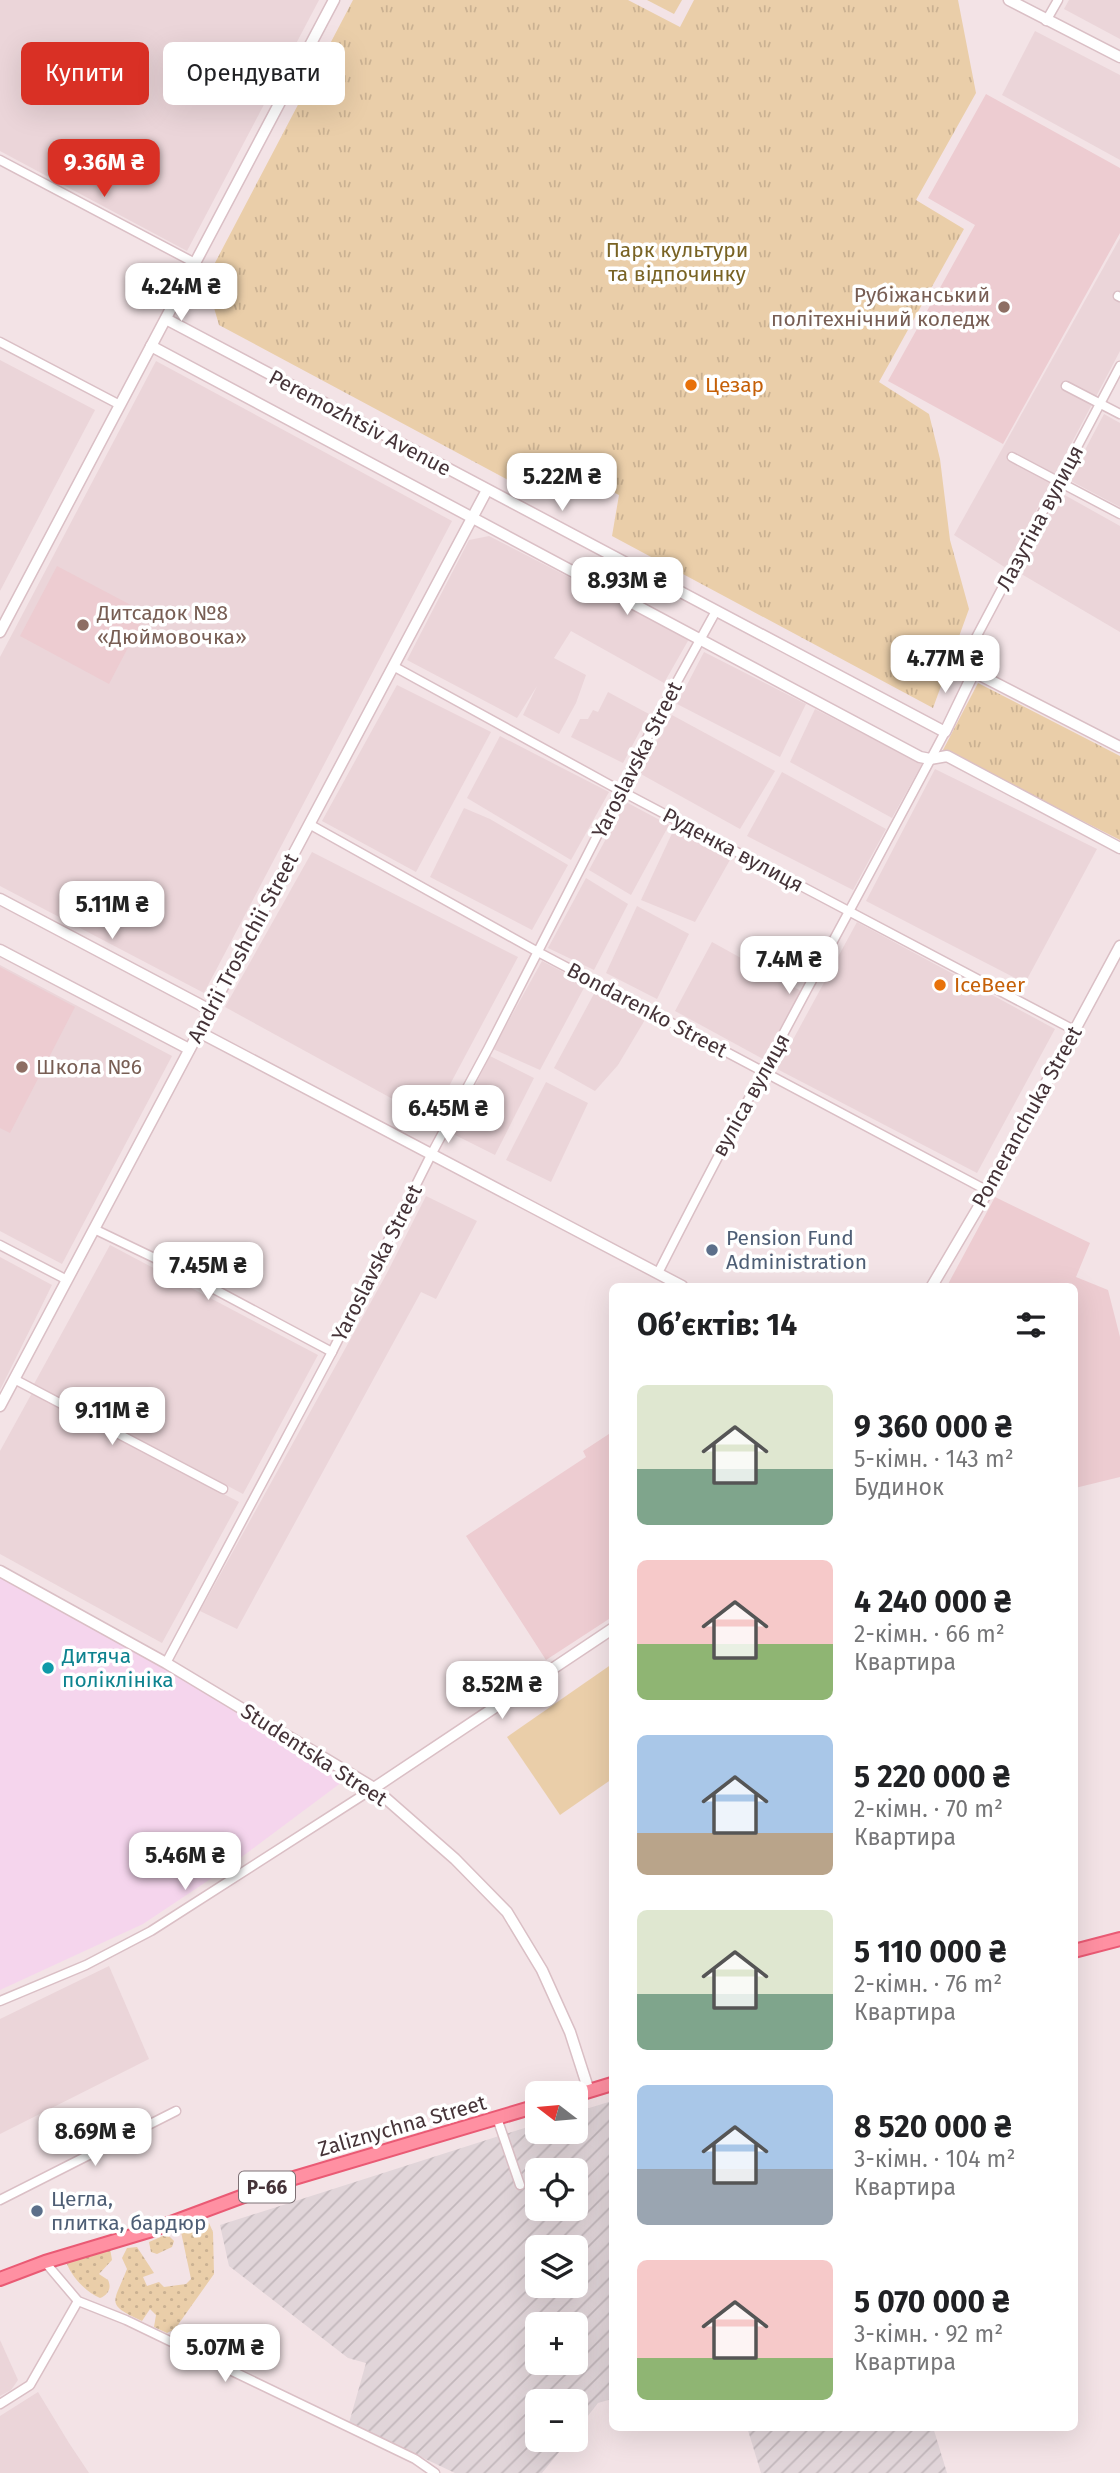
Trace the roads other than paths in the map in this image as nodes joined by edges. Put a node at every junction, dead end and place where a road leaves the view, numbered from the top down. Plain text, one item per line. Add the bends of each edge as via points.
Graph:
1 (334, 0) edge
2 (1009, 0) edge
3 (1058, 0) edge
4 (1046, 21) junction
5 (1120, 57) edge
6 (0, 160) edge
7 (195, 263) junction
8 (166, 319) junction
9 (0, 342) edge
10 (151, 346) junction
11 (1120, 366) edge
12 (1066, 386) dead end
13 (1100, 404) junction
14 (120, 405) junction
15 (1120, 414) edge
16 (1012, 457) dead end
17 (1059, 481) junction
18 (486, 490) junction
19 (1120, 514) edge
20 (472, 517) junction
21 (716, 611) junction
22 (0, 632) edge
23 (701, 639) junction
24 (393, 666) junction
25 (974, 672) junction
26 (945, 732) junction
27 (1120, 747) edge
28 (930, 759) junction
29 (621, 791) junction
30 (309, 824) junction
31 (1120, 848) edge
32 (0, 899) edge
33 (850, 912) junction
34 (1120, 946) edge
35 (0, 950) edge
36 (538, 952) junction
37 (210, 1010) junction
38 (1074, 1031) junction
39 (199, 1032) junction
40 (189, 1049) junction
41 (764, 1072) junction
42 (432, 1153) junction
43 (988, 1191) junction
44 (94, 1229) junction
45 (0, 1245) edge
46 (658, 1273) junction
47 (66, 1280) junction
48 (676, 1283) edge
49 (934, 1283) edge
50 (332, 1352) junction
51 (14, 1380) junction
52 (0, 1406) edge
53 (223, 1489) dead end
54 (0, 1571) edge
55 (609, 1631) edge
56 (166, 1662) junction
57 (374, 1788) junction
58 (1120, 1939) edge
59 (1078, 1950) edge
60 (0, 2001) edge
61 (609, 2085) edge
62 (589, 2091) joint
63 (525, 2110) edge
64 (176, 2111) dead end
65 (497, 2118) junction
66 (520, 2185) dead end
67 (0, 2200) edge
68 (45, 2262) junction
69 (0, 2279) edge
70 (78, 2301) junction
71 (0, 2404) edge
72 (435, 2473) edge

1 - 7 street
2 - 4 street
3 - 4 street
4 - 5 street
6 - 7 street
7 - 8 street
8 - 10 street
8 - 18 street, Peremozhtsiv Avenue
9 - 14 street
10 - 14 street
10 - 20 street, Peremozhtsiv Avenue
11 - 13 street, Лазутіна вулиця
12 - 13 street
13 - 15 street
13 - 17 street, Лазутіна вулиця
14 - 22 street
16 - 17 street
17 - 19 street
17 - 25 street, Лазутіна вулиця via 971,647
18 - 20 street, Andrii Troshchii Street
18 - 21 street, Peremozhtsiv Avenue
20 - 23 street, Peremozhtsiv Avenue
20 - 24 street, Andrii Troshchii Street
21 - 23 street, Yaroslavska Street
21 - 26 street, Peremozhtsiv Avenue
23 - 28 street, Peremozhtsiv Avenue
23 - 29 street, Yaroslavska Street
24 - 29 street, Руденка вулиця
24 - 30 street, Andrii Troshchii Street
25 - 26 street
25 - 27 street
26 - 28 street, вуліса вулиця
28 - 31 street, Peremozhtsiv Avenue via 947,756
28 - 33 street, вуліса вулиця
29 - 33 street, Руденка вулиця
29 - 36 street, Yaroslavska Street
30 - 36 street, Bondarenko Street
30 - 37 street, Andrii Troshchii Street
32 - 37 street
33 - 38 street, Руденка вулиця
33 - 41 street, вуліса вулиця
34 - 38 street, Pomeranchuka Street
35 - 40 street
36 - 41 street, Bondarenko Street
36 - 42 street, Yaroslavska Street
37 - 39 street, Andrii Troshchii Street
38 - 43 street, Pomeranchuka Street
39 - 40 street, Andrii Troshchii Street
39 - 42 street
40 - 44 street, Andrii Troshchii Street
41 - 43 street, Bondarenko Street
41 - 46 street, вуліса вулиця
42 - 46 street
42 - 50 street, Yaroslavska Street
43 - 49 street, Pomeranchuka Street
44 - 47 street, Andrii Troshchii Street
44 - 50 street
45 - 47 street
46 - 48 street
47 - 51 street, Andrii Troshchii Street
50 - 56 street, Yaroslavska Street
51 - 52 street, Andrii Troshchii Street
51 - 53 street
54 - 56 street, Studentska Street
55 - 57 street
56 - 57 street, Studentska Street
57 - 60 street via 151,1931 86,1965
57 - 62 street, Studentska Street via 507,1912 542,1970
58 - 59 main road
61 - 62 main road
63 - 65 main road, Zaliznychna Street / Р-66
64 - 67 street
65 - 66 street
65 - 68 main road, Zaliznychna Street / Р-66 via 284,2180 152,2230
68 - 69 main road, Zaliznychna Street / Р-66
68 - 70 street
70 - 71 street via 30,2385
70 - 72 street via 415,2459

